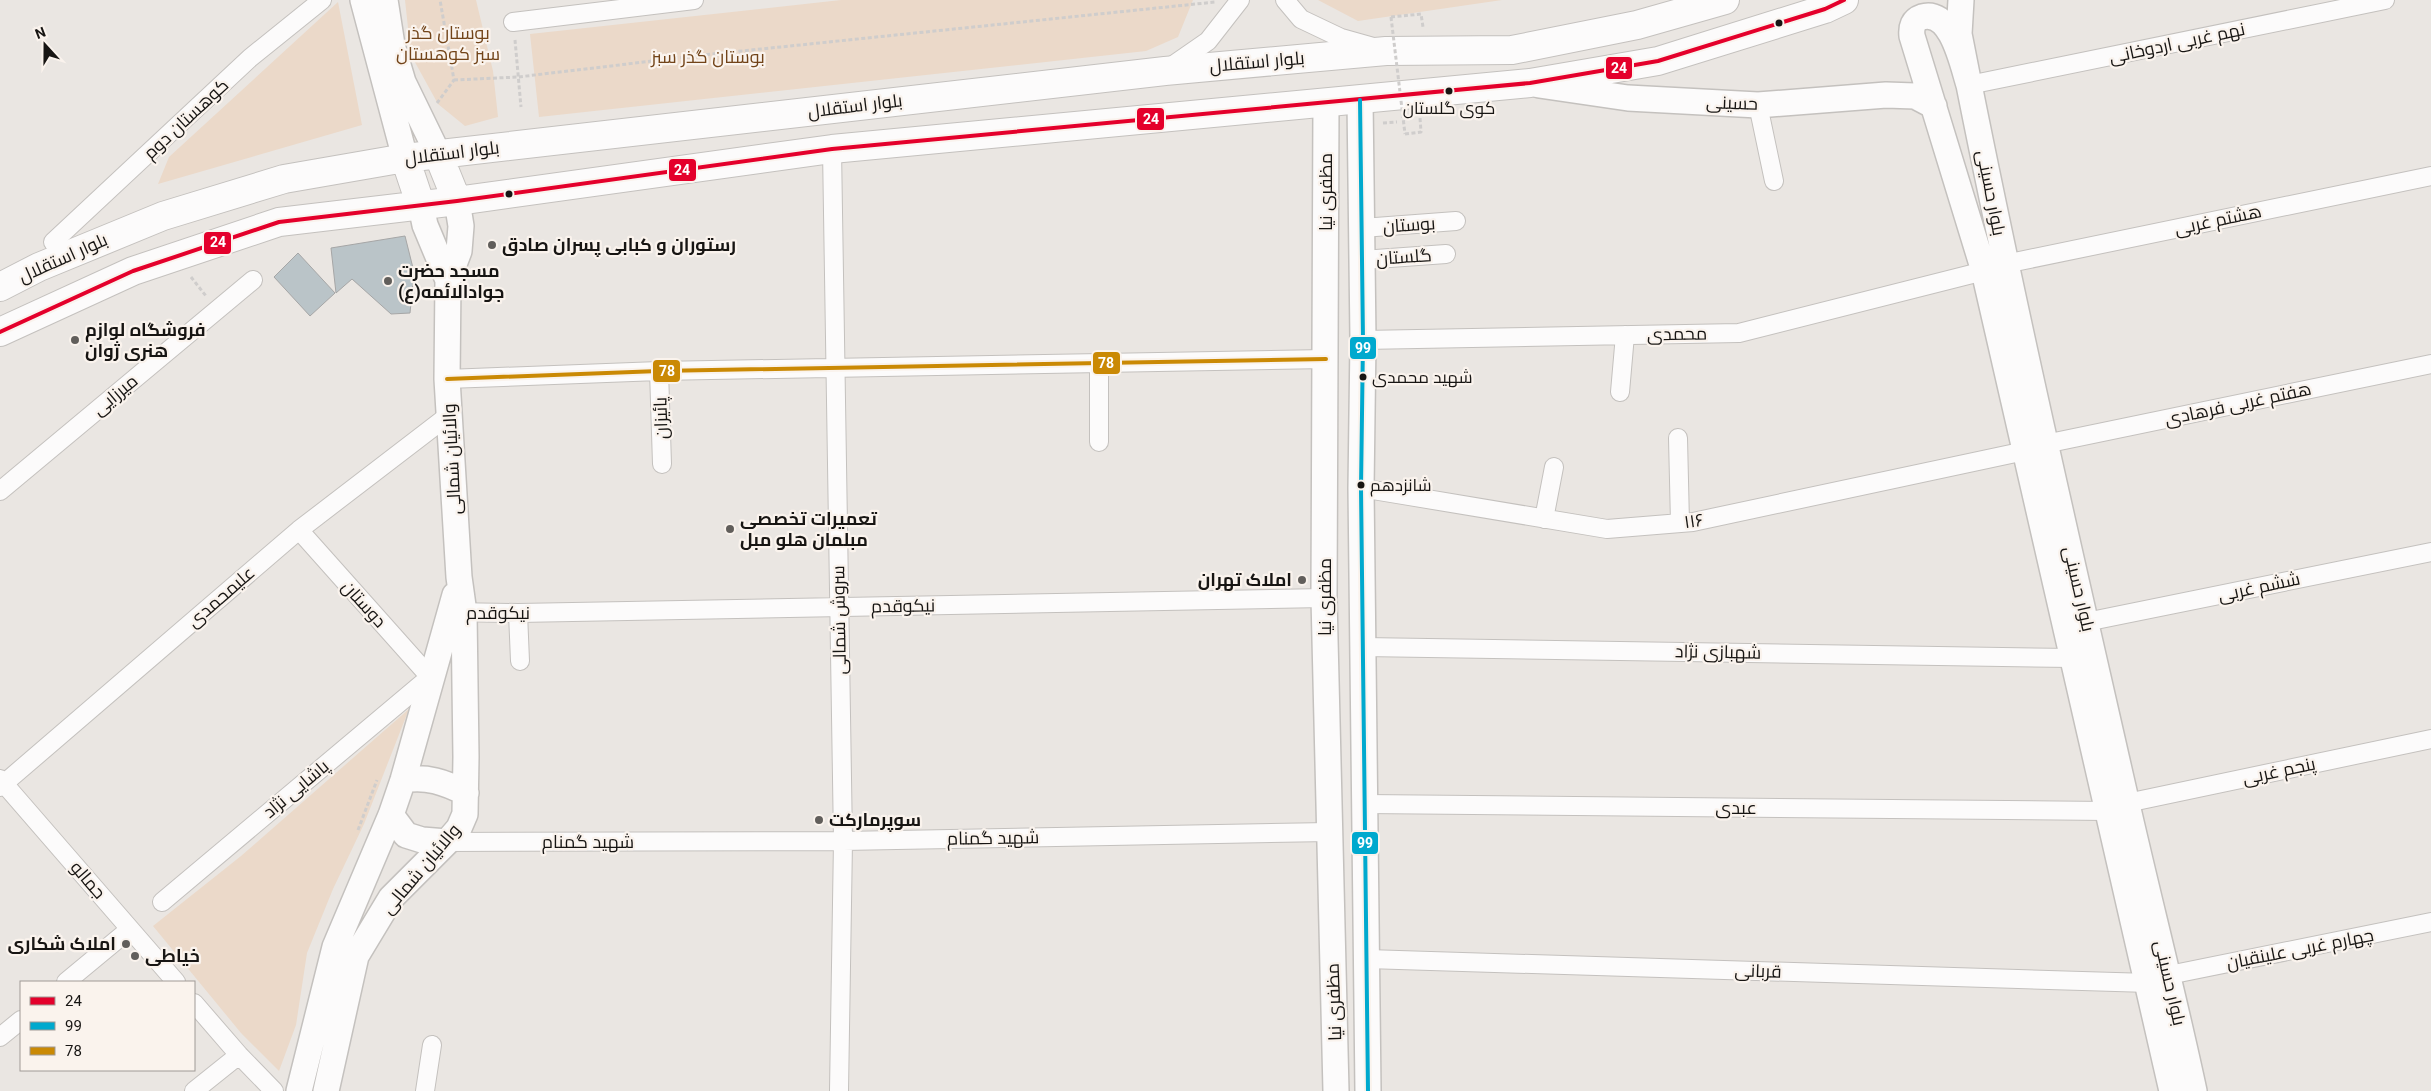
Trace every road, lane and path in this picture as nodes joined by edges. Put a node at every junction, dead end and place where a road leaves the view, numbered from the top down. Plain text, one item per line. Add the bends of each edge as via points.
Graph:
1 (322, 0) edge
2 (363, 0) edge
3 (385, 0) edge
4 (440, 0) edge
5 (694, 0) edge
6 (1240, 0) edge
7 (1285, 0) edge
8 (1725, 0) edge
9 (1961, 0) edge
10 (2385, 0) edge
11 (1217, 1) dead end
12 (1830, 3) edge
13 (1421, 14) dead end
14 (513, 22) joint
15 (1386, 50) junction
16 (1165, 71) junction
17 (518, 77) junction
18 (454, 80) junction
19 (1530, 83) junction
20 (1969, 85) junction
21 (1360, 100) junction
22 (1326, 103) junction
23 (1758, 105) junction
24 (1934, 106) junction
25 (521, 107) dead end
26 (1414, 119) dead end
27 (423, 122) junction
28 (832, 150) junction
29 (438, 154) junction
30 (1360, 156) junction
31 (405, 158) junction
32 (1326, 172) junction
33 (2431, 176) edge
34 (1774, 181) dead end
35 (457, 201) junction
36 (421, 206) junction
37 (1456, 221) dead end
38 (1362, 228) junction
39 (53, 242) dead end
40 (1446, 254) dead end
41 (175, 257) junction
42 (1362, 260) junction
43 (1994, 268) junction
44 (253, 280) dead end
45 (448, 280) junction
46 (0, 287) edge
47 (217, 309) junction
48 (0, 332) edge
49 (1626, 335) junction
50 (1363, 340) junction
51 (1326, 359) junction
52 (1099, 363) junction
53 (2431, 364) edge
54 (836, 368) junction
55 (659, 371) junction
56 (447, 379) junction
57 (1620, 392) dead end
58 (449, 415) junction
59 (1678, 438) dead end
60 (1098, 442) dead end
61 (2035, 447) junction
62 (662, 464) dead end
63 (1554, 467) dead end
64 (1361, 488) junction
65 (0, 491) edge
66 (1544, 519) junction
67 (1680, 523) junction
68 (299, 530) junction
69 (2431, 552) edge
70 (1324, 598) junction
71 (839, 607) junction
72 (458, 613) junction
73 (518, 613) junction
74 (2086, 622) junction
75 (1364, 647) junction
76 (2072, 658) junction
77 (520, 661) dead end
78 (430, 677) junction
79 (2431, 739) edge
80 (403, 780) junction
81 (1, 783) edge
82 (466, 793) junction
83 (1365, 804) junction
84 (2117, 807) junction
85 (391, 815) junction
86 (1329, 832) junction
87 (843, 841) junction
88 (447, 842) junction
89 (162, 902) dead end
90 (2431, 922) edge
91 (130, 929) junction
92 (1367, 959) junction
93 (2159, 979) junction
94 (67, 981) edge
95 (175, 981) edge
96 (195, 1004) edge
97 (20, 1021) edge
98 (0, 1037) edge
99 (432, 1045) dead end
100 (239, 1055) junction
101 (194, 1091) edge
102 (274, 1091) edge
103 (299, 1091) edge
104 (326, 1091) edge
105 (425, 1091) edge
106 (839, 1091) edge
107 (1336, 1091) edge
108 (1368, 1091) edge
109 (2172, 1091) edge
110 (2194, 1091) edge

1 - 39 street, کوهستان دوم via 250,58
2 - 31 main road
3 - 27 main road via 400,72
4 - 18 path
5 - 14 street
6 - 16 street via 1208,41
7 - 15 street via 1301,19 1340,38
8 - 15 main road, بلوار استقلال via 1636,25 1512,50
9 - 20 main road via 1959,34
10 - 20 street, نهم غربی اردوخانی
11 - 17 path
12 - 19 main road via 1658,61
13 - 26 path, bridge via 1391,17 1405,134 1421,132 1420,118
14 - 17 path
15 - 16 main road, بلوار استقلال
16 - 29 main road, بلوار استقلال
17 - 18 path
17 - 25 path
18 - 27 path
19 - 21 main road
19 - 23 main road, حسینی via 1628,98
20 - 24 main road, بلوار حسینی via 1948,28 1930,16 1921,17 1914,22 1912,36
20 - 43 main road, بلوار حسینی
21 - 22 main road
21 - 30 main road, مظفری نیا
22 - 28 main road
22 - 32 main road, مظفری نیا
23 - 24 main road, حسینی via 1886,95 1915,96
23 - 34 street
24 - 43 main road, بلوار حسینی
27 - 29 main road
28 - 35 main road
28 - 54 street, سروش شمالی
29 - 31 main road, بلوار استقلال
29 - 35 main road
30 - 32 main road via 1353,147 1342,145
30 - 38 main road, مظفری نیا
31 - 36 main road
31 - 46 main road, بلوار استقلال via 284,179 163,216 39,266
32 - 51 main road, مظفری نیا
33 - 43 street, هشتم غربی
35 - 36 main road
35 - 45 main road, والائیان شمالی via 461,226 459,251
36 - 41 main road via 279,222
36 - 45 main road, والائیان شمالی
37 - 38 street, بوستان
38 - 42 main road, مظفری نیا
40 - 42 street, گلستان
41 - 47 path
41 - 48 main road via 133,271
42 - 50 main road, مظفری نیا
43 - 49 street, محمدی via 1739,333
43 - 61 main road, بلوار حسینی
44 - 47 street, میرزایی
45 - 56 main road, والائیان شمالی
47 - 65 street, میرزایی
49 - 50 street, محمدی
49 - 57 street
50 - 64 main road, مظفری نیا
51 - 52 street
51 - 70 main road, مظفری نیا
52 - 54 street
52 - 60 street
53 - 61 street, هفتم غربی فرهادی
54 - 55 street
54 - 71 street, سروش شمالی
55 - 56 street
55 - 62 street, پائیزان
56 - 58 main road, والائیان شمالی
58 - 68 street, علیمحمدی
58 - 72 main road, والائیان شمالی via 459,578
59 - 67 street
61 - 67 street, ۱۱۶
61 - 74 main road, بلوار حسینی
61 - 76 main road, بلوار حسینی
63 - 66 street
64 - 66 street, ۱۱۶
64 - 75 main road, مظفری نیا
66 - 67 street, ۱۱۶ via 1607,529
68 - 78 street, دوستان
68 - 81 street, علیمحمدی
69 - 74 street, ششم غربی
70 - 71 street, نیکوقدم
70 - 86 main road, مظفری نیا
71 - 73 street, نیکوقدم
71 - 87 street, سروش شمالی
72 - 73 street, نیکوقدم
72 - 78 main road, والائیان شمالی
72 - 82 main road, والائیان شمالی
73 - 77 street
74 - 84 main road, بلوار حسینی
75 - 76 street, شهبازی نژاد
75 - 83 main road, مظفری نیا
76 - 84 main road, بلوار حسینی
78 - 80 main road, والائیان شمالی
78 - 89 street, پاشایی نژاد
79 - 84 street, پنجم غربی
80 - 82 main road via 420,777 444,782
80 - 85 main road, والائیان شمالی
81 - 91 street, جمالو
82 - 88 main road, والائیان شمالی via 459,828
83 - 84 street, عبدی
83 - 92 main road, مظفری نیا
84 - 93 main road, بلوار حسینی
85 - 88 main road via 406,835
85 - 103 main road, والائیان شمالی via 335,947
86 - 87 street, شهید گمنام
86 - 107 main road, مظفری نیا
87 - 88 street, شهید گمنام
87 - 106 street, سروش شمالی
88 - 104 main road, والائیان شمالی via 391,898 356,956
90 - 93 street, چهارم غربی علینقیان
91 - 94 street
91 - 95 street, جمالو
92 - 93 street, قربانی
92 - 108 main road, مظفری نیا
93 - 109 main road, بلوار حسینی
93 - 110 main road, بلوار حسینی
96 - 100 street
97 - 98 street
99 - 105 street
100 - 101 street
100 - 102 street

